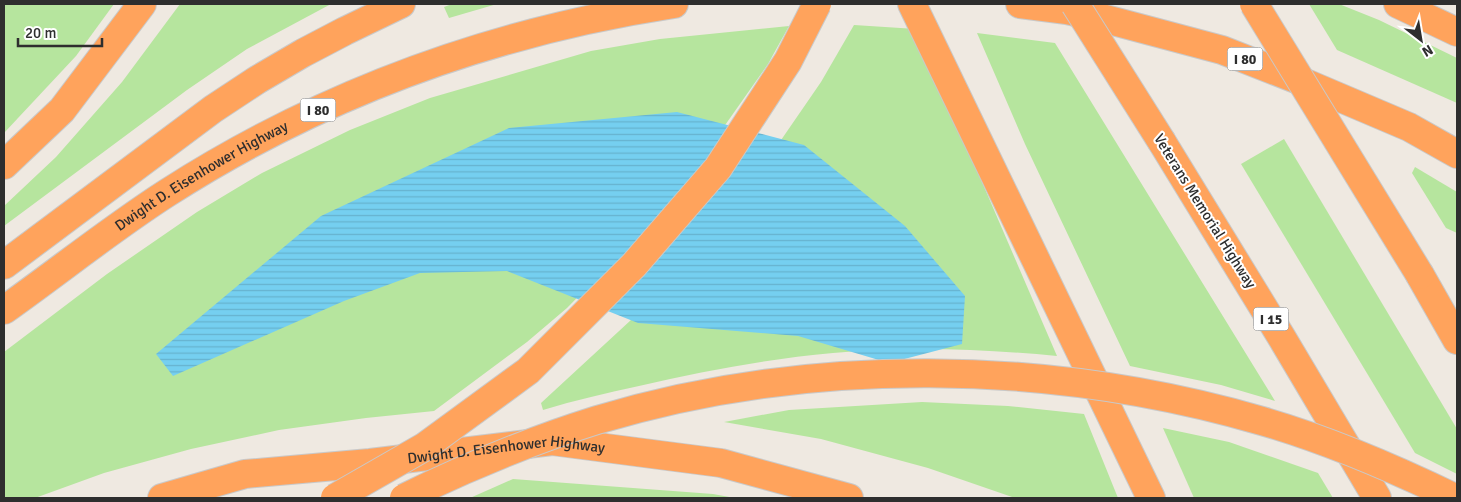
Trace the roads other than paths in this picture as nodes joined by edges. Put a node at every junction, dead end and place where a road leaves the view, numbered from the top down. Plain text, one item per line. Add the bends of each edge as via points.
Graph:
1 (142, 4) edge
2 (401, 4) edge
3 (674, 4) edge
4 (817, 4) edge
5 (912, 4) edge
6 (1020, 4) edge
7 (1075, 4) edge
8 (1254, 4) edge
9 (1398, 4) edge
10 (1457, 32) edge
11 (1457, 154) edge
12 (4, 165) edge
13 (4, 265) edge
14 (4, 310) edge
15 (1457, 340) edge
16 (162, 498) edge
17 (335, 498) edge
18 (404, 498) edge
19 (849, 498) edge
20 (1151, 498) edge
21 (1377, 498) edge
22 (1455, 498) edge

1 - 12 highway via 62,110
2 - 13 highway via 344,31 213,109
3 - 14 highway, Dwight D. Eisenhower Highway / I 80 via 630,10 531,32 434,62 344,98 251,144 167,194
4 - 17 highway, bridge via 788,61 718,168 634,265 528,371 424,447
5 - 20 highway
6 - 11 highway, I 80 via 1098,17 1222,50 1409,127
7 - 21 highway, Veterans Memorial Highway / I 15, bridge
8 - 15 highway, bridge
9 - 10 highway
16 - 19 highway, Dwight D. Eisenhower Highway via 245,474 552,441 721,463
18 - 22 highway, bridge via 502,453 650,406 792,382 906,373 956,373 1060,381 1182,401 1312,437

